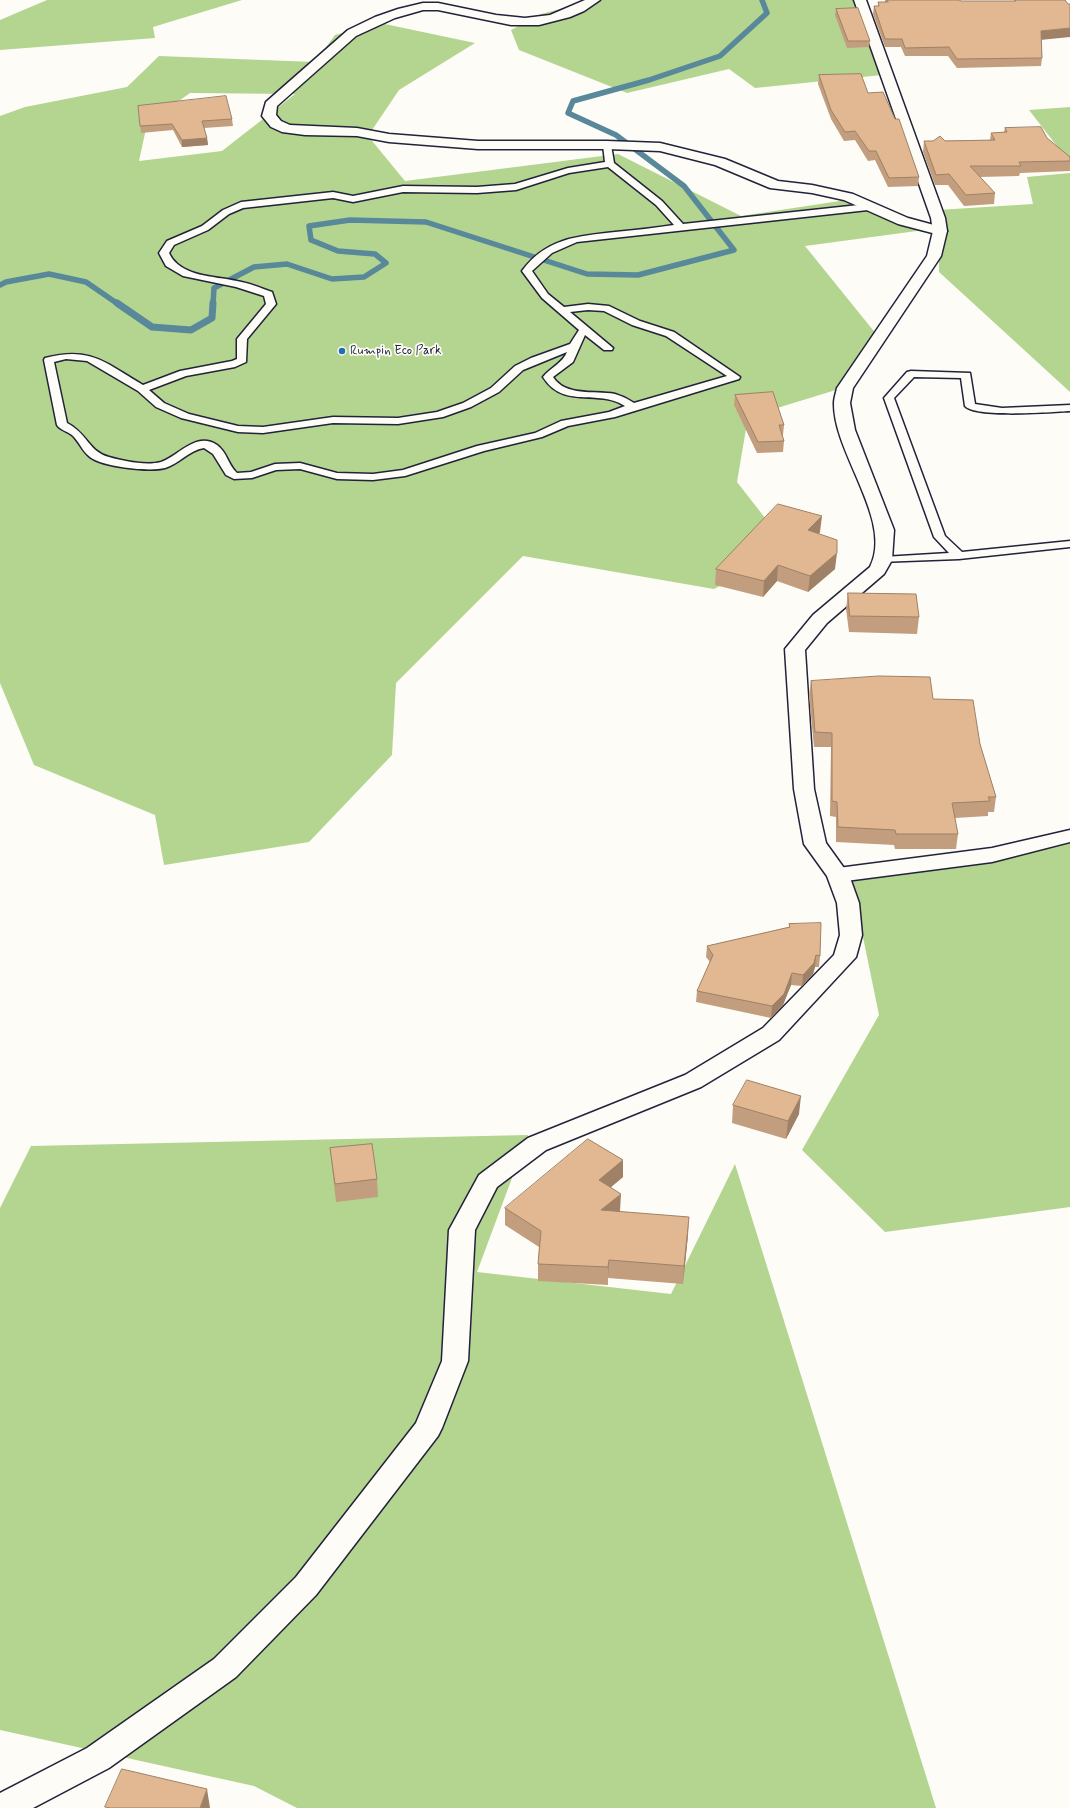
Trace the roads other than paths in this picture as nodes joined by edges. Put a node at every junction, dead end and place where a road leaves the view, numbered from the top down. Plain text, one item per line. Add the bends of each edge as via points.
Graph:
1 (594, 0) edge
2 (860, 0) edge
3 (613, 145) junction
4 (610, 164) junction
5 (868, 207) junction
6 (680, 227) junction
7 (940, 231) junction
8 (561, 310) junction
9 (584, 329) junction
10 (574, 346) junction
11 (608, 348) dead end
12 (142, 388) junction
13 (633, 407) junction
14 (1070, 408) edge
15 (1070, 544) edge
16 (959, 556) junction
17 (883, 560) junction
18 (1070, 836) edge
19 (838, 876) junction
20 (2, 1808) edge

1 - 3 main road via 561,17 549,20 510,21 455,8 430,6 365,25 352,33 271,105 269,116 276,124 305,131 357,132 389,138 478,145
2 - 7 main road via 938,218
3 - 4 lane
3 - 5 main road via 660,147 720,162 775,185 812,189 848,197
4 - 6 lane via 659,203
4 - 12 lane via 568,171 516,187 497,190 410,189 367,198 333,196 241,205 226,212 205,228 170,243 164,253 168,264 186,274 238,284 269,294 271,304 242,339 242,360 235,364 184,373
5 - 6 lane
5 - 7 main road via 903,221
6 - 8 lane via 575,239 552,247 534,260 527,271 545,296
7 - 17 main road via 934,256 845,388 842,403 847,430 884,530
8 - 9 lane
8 - 13 lane via 606,308 636,323 670,334 735,377
9 - 10 lane
9 - 11 lane
10 - 12 lane via 540,357 519,368 496,390 467,405 439,414 404,420 333,420 263,430 238,429 185,416 160,405
10 - 13 lane via 569,360 548,377 551,385 562,392 616,397
12 - 13 lane via 89,358 66,356 49,360 62,424 75,433 92,454 101,459 155,466 206,444 216,450 225,468 234,476 252,475 275,467 300,466 337,476 373,477 405,472 482,448 538,435 564,424 611,415
14 - 16 lane via 1002,411 970,406 966,375 910,374 889,398 940,537
15 - 16 lane
16 - 17 lane
17 - 19 main road via 878,570 820,619 795,649 804,789 815,844
18 - 19 main road via 992,855
19 - 20 main road via 848,903 851,935 845,957 771,1034 693,1081 537,1144 488,1181 462,1230 455,1361 428,1428 306,1586 225,1668 98,1758

